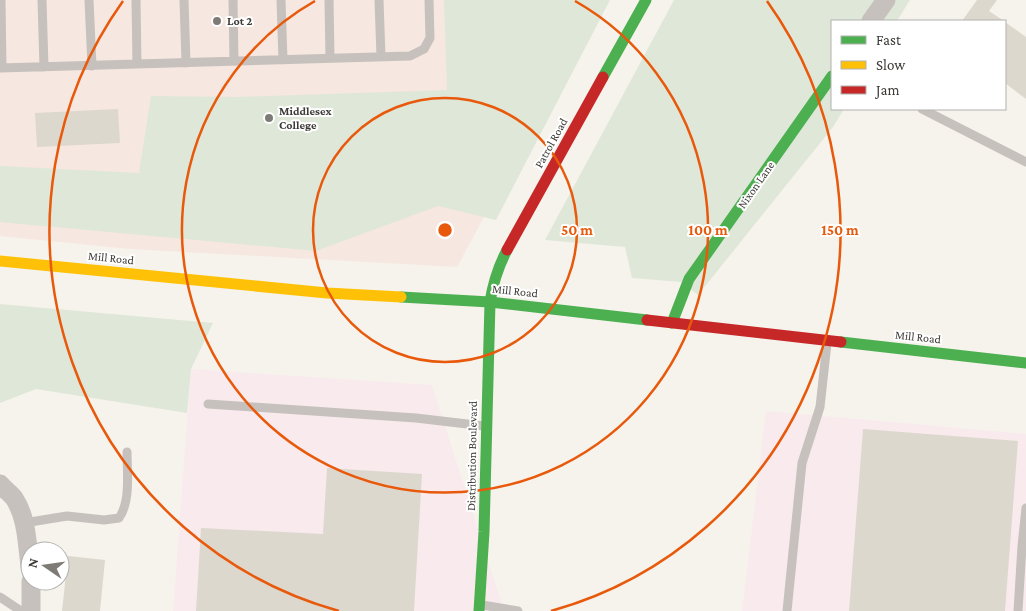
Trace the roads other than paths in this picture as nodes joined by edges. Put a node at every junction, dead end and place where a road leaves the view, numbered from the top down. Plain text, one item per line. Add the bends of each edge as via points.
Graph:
1 (1, 0) edge
2 (42, 0) edge
3 (89, 0) edge
4 (136, 0) edge
5 (184, 0) edge
6 (233, 0) edge
7 (281, 0) edge
8 (328, 0) edge
9 (379, 0) edge
10 (429, 0) edge
11 (646, 0) edge
12 (886, 0) edge
13 (872, 20) edge
14 (380, 57) junction
15 (330, 58) junction
16 (282, 60) junction
17 (234, 61) junction
18 (186, 63) junction
19 (137, 64) junction
20 (92, 66) junction
21 (44, 67) junction
22 (1, 68) edge
23 (831, 77) edge
24 (924, 110) edge
25 (1026, 162) edge
26 (0, 261) edge
27 (490, 302) junction
28 (672, 323) junction
29 (828, 340) junction
30 (1026, 363) edge
31 (208, 404) dead end
32 (487, 426) junction
33 (127, 452) dead end
34 (0, 484) edge
35 (1026, 508) edge
36 (24, 523) junction
37 (27, 541) edge
38 (31, 591) edge
39 (0, 596) edge
40 (479, 608) edge
41 (21, 611) edge
42 (31, 611) edge
43 (518, 611) edge
44 (786, 611) edge
45 (1018, 611) edge

1 - 22 lane
2 - 21 lane
3 - 20 lane
4 - 19 lane
5 - 18 lane
6 - 17 lane
7 - 16 lane
8 - 15 lane
9 - 14 lane
10 - 14 lane via 430,38 424,49 410,56
11 - 27 street, Patrol Road via 498,267
12 - 13 street
14 - 15 lane
15 - 16 lane
16 - 17 lane
17 - 18 lane
18 - 19 lane
19 - 20 lane
20 - 21 lane
21 - 22 lane
23 - 28 street, Nixon Lane via 689,279
24 - 25 lane
26 - 27 street, Mill Road via 327,293
27 - 28 street, Mill Road
27 - 32 street, Distribution Boulevard
28 - 29 street, Mill Road
29 - 30 street, Mill Road
29 - 44 lane via 820,407 802,463
31 - 32 lane
32 - 40 street, Distribution Boulevard
33 - 36 lane via 125,510 119,518 104,520 67,516
34 - 36 street via 14,498
35 - 45 lane
36 - 37 street
38 - 42 street
39 - 41 lane
40 - 43 lane

